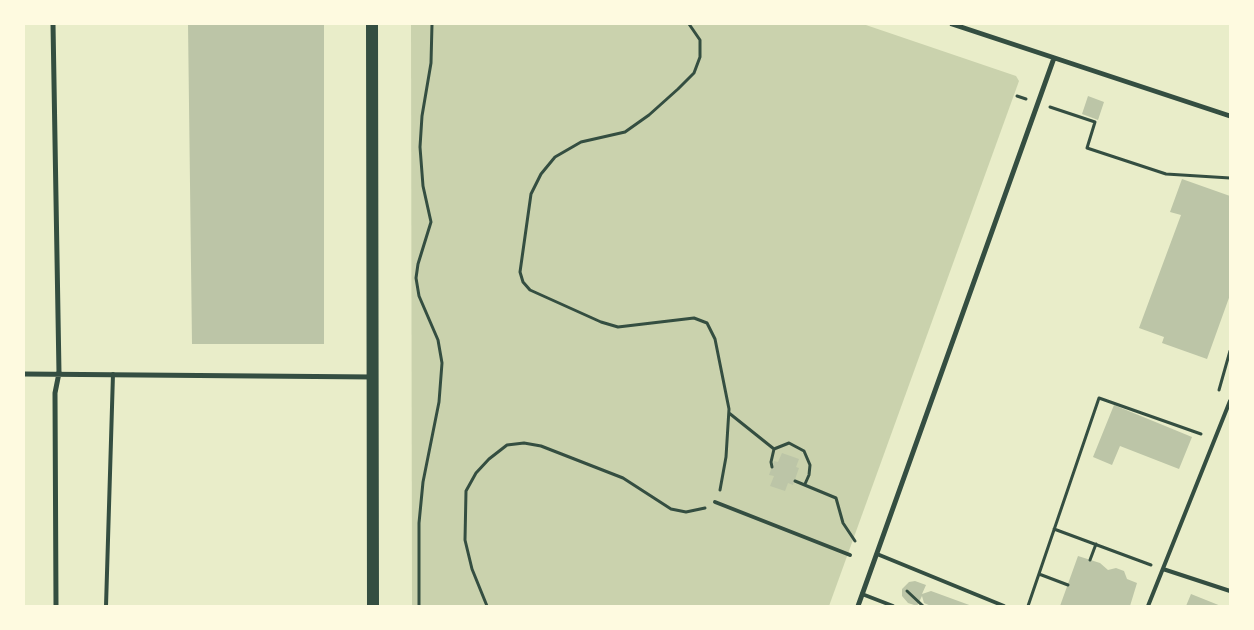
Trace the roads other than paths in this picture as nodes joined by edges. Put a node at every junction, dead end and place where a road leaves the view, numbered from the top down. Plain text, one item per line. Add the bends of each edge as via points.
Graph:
1 (53, 24) edge
2 (372, 24) edge
3 (952, 24) edge
4 (1054, 58) junction
5 (1230, 116) edge
6 (59, 373) junction
7 (24, 374) edge
8 (113, 374) junction
9 (373, 377) junction
10 (1230, 401) edge
11 (715, 502) road end
12 (877, 554) junction
13 (850, 555) dead end
14 (1163, 569) junction
15 (1230, 591) edge
16 (862, 594) junction
17 (56, 606) edge
18 (106, 606) edge
19 (373, 606) edge
20 (858, 606) edge
21 (893, 606) edge
22 (1004, 606) edge
23 (1148, 606) edge

1 - 6 street
2 - 9 main road
3 - 4 street
4 - 5 street
4 - 12 street
6 - 7 street
6 - 8 street
6 - 17 street via 55,393
8 - 9 street
8 - 18 lane
9 - 19 main road
10 - 14 lane
11 - 13 lane
12 - 16 street
12 - 22 lane
14 - 15 lane
14 - 23 lane
16 - 20 street
16 - 21 lane

